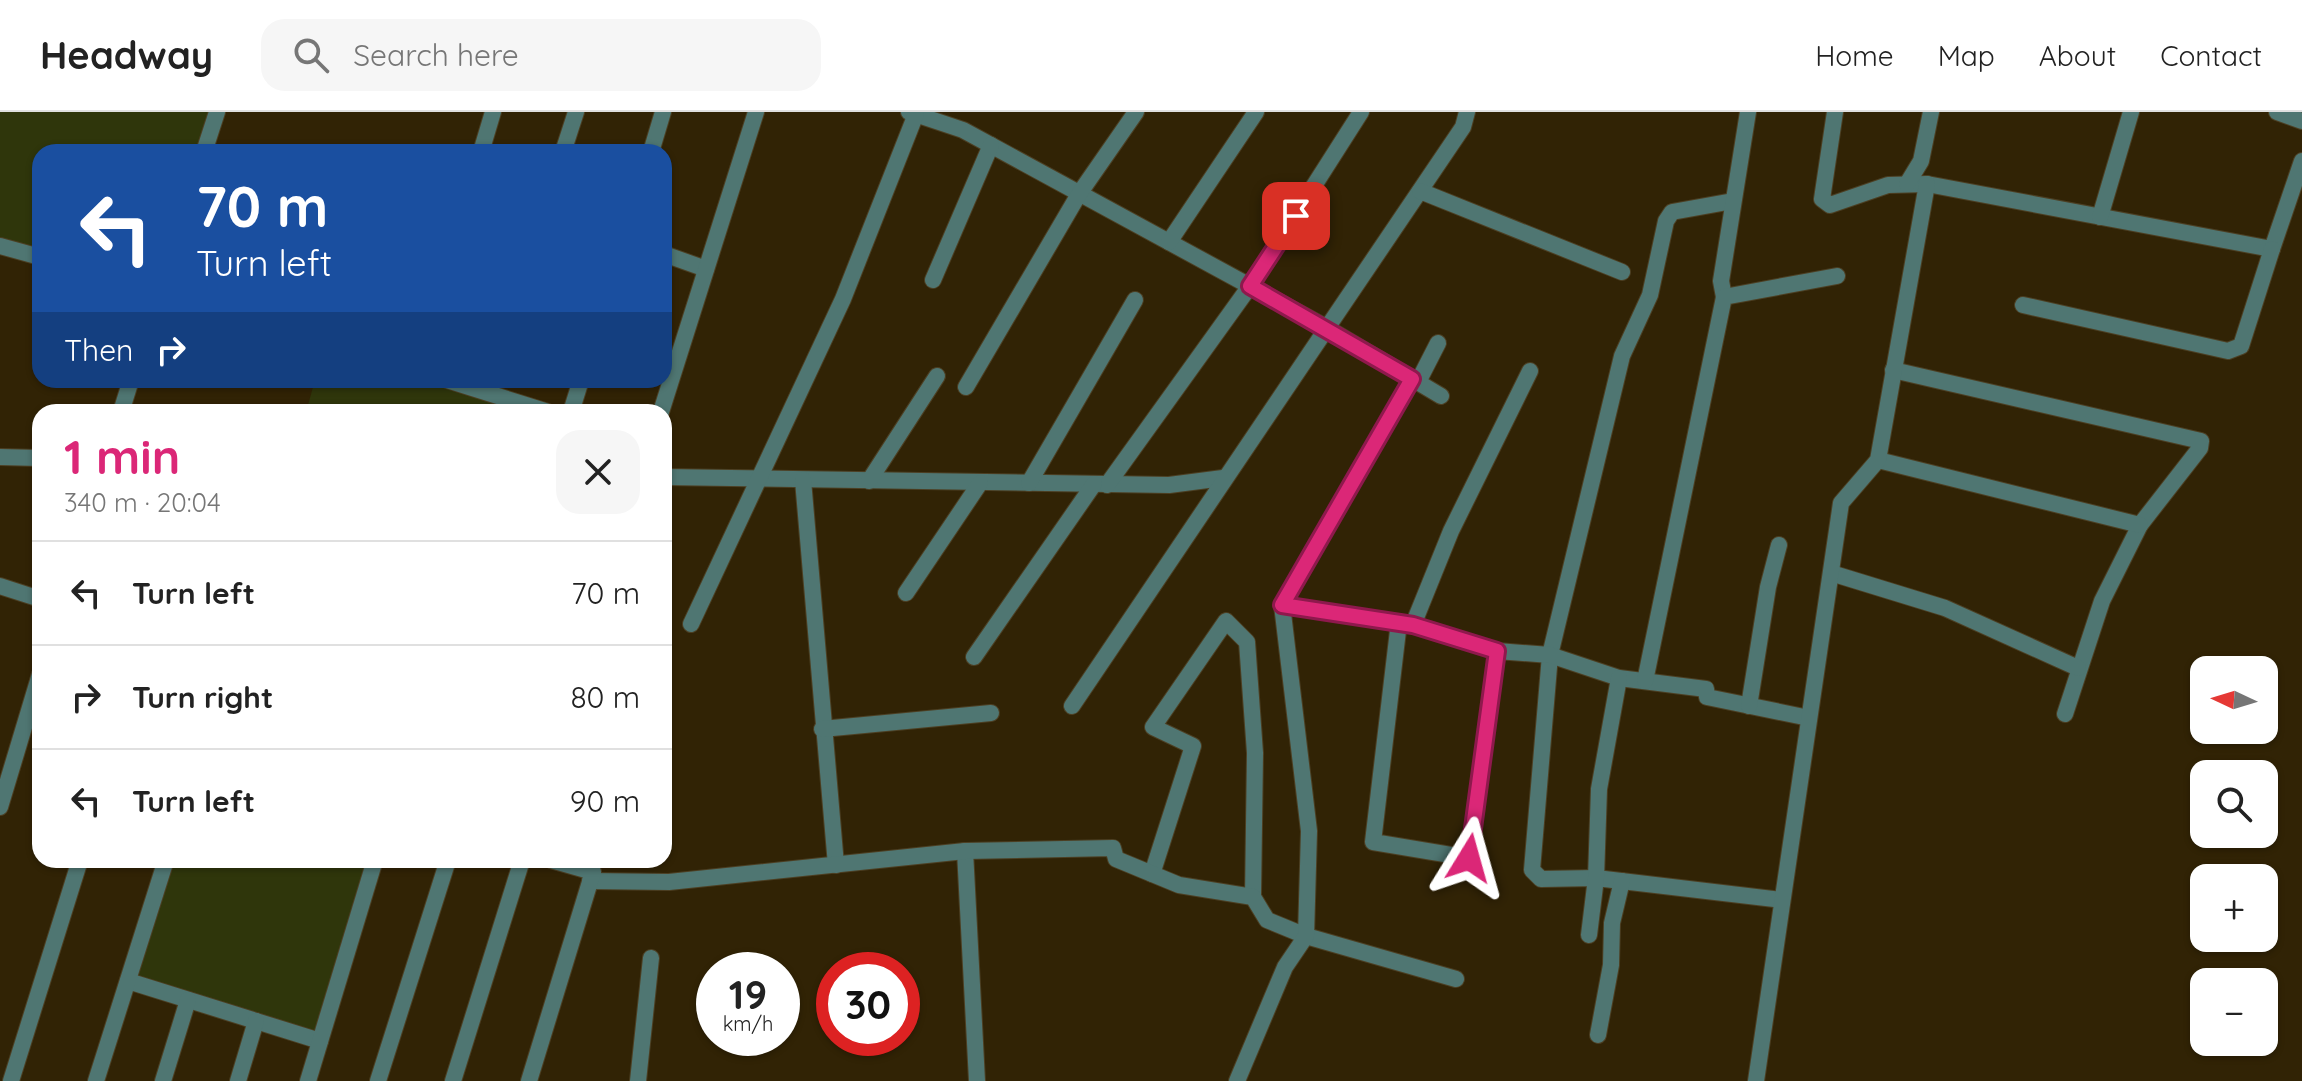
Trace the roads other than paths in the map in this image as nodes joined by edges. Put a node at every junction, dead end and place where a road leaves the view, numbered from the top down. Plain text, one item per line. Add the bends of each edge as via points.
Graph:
1 (217, 112) edge
2 (493, 112) edge
3 (576, 112) edge
4 (663, 112) edge
5 (756, 112) edge
6 (1256, 112) edge
7 (1361, 112) edge
8 (1467, 112) edge
9 (1748, 112) edge
10 (1835, 112) edge
11 (1931, 112) edge
12 (2131, 112) edge
13 (2277, 112) edge
14 (913, 113) edge
15 (1129, 114) edge
16 (2302, 121) edge
17 (207, 144) edge
18 (483, 144) edge
19 (566, 144) edge
20 (653, 144) edge
21 (991, 145) junction
22 (2302, 161) edge
23 (1907, 184) junction
24 (1927, 184) junction
25 (1420, 191) junction
26 (1079, 194) junction
27 (1733, 201) junction
28 (2100, 217) junction
29 (1169, 242) junction
30 (0, 246) edge
31 (2272, 249) junction
32 (32, 255) edge
33 (672, 257) edge
34 (706, 269) junction
35 (1622, 272) dead end
36 (1837, 276) dead end
37 (933, 280) dead end
38 (1250, 286) junction
39 (1724, 297) junction
40 (1135, 300) dead end
41 (2023, 305) dead end
42 (1327, 328) junction
43 (1438, 343) dead end
44 (1893, 370) junction
45 (1530, 371) dead end
46 (937, 376) dead end
47 (672, 377) edge
48 (1415, 380) junction
49 (966, 387) dead end
50 (494, 388) edge
51 (1441, 396) dead end
52 (530, 404) edge
53 (0, 457) edge
54 (32, 458) edge
55 (1878, 460) junction
56 (672, 477) edge
57 (1223, 478) junction
58 (761, 479) junction
59 (803, 480) junction
60 (869, 481) junction
61 (980, 483) junction
62 (1029, 483) junction
63 (1101, 484) junction
64 (2140, 525) junction
65 (1779, 545) dead end
66 (1831, 573) junction
67 (0, 586) edge
68 (906, 593) dead end
69 (32, 596) edge
70 (1282, 605) junction
71 (691, 624) dead end
72 (1406, 624) junction
73 (1497, 651) junction
74 (1550, 655) junction
75 (974, 657) dead end
76 (2078, 668) junction
77 (1619, 678) junction
78 (1645, 681) junction
79 (32, 701) edge
80 (1072, 706) dead end
81 (1749, 706) junction
82 (991, 713) dead end
83 (2065, 714) dead end
84 (1809, 718) junction
85 (822, 729) junction
86 (0, 807) edge
87 (965, 851) junction
88 (836, 865) junction
89 (78, 868) edge
90 (163, 868) edge
91 (373, 868) edge
92 (445, 868) edge
93 (520, 868) edge
94 (579, 868) edge
95 (1152, 874) junction
96 (1596, 878) junction
97 (590, 881) junction
98 (1622, 881) junction
99 (1253, 897) junction
100 (1782, 900) junction
101 (1589, 935) dead end
102 (1306, 936) junction
103 (651, 958) dead end
104 (1456, 979) dead end
105 (128, 981) junction
106 (188, 1000) junction
107 (256, 1021) junction
108 (1598, 1035) dead end
109 (320, 1041) junction
110 (11, 1081) edge
111 (96, 1081) edge
112 (163, 1081) edge
113 (238, 1081) edge
114 (308, 1081) edge
115 (378, 1081) edge
116 (453, 1081) edge
117 (529, 1081) edge
118 (638, 1081) edge
119 (977, 1081) edge
120 (1237, 1081) edge
121 (1756, 1081) edge

1 - 17 street
2 - 18 street
3 - 19 street
4 - 20 street
5 - 34 street
6 - 29 street
7 - 38 street
8 - 25 street via 1463,127
9 - 27 street
10 - 23 street via 1825,203
11 - 23 street via 1921,161
12 - 28 street
13 - 16 street
14 - 21 street
14 - 58 street via 843,299
15 - 26 street
21 - 26 street
21 - 37 street
22 - 31 street
23 - 24 street
24 - 28 street
24 - 44 street
25 - 35 street
25 - 42 street
26 - 29 street
26 - 49 street
27 - 39 street via 1721,281
27 - 74 street via 1672,212 1666,221 1650,295 1622,356
28 - 31 street
29 - 38 street
30 - 32 street
31 - 41 street via 2241,346 2228,351
33 - 34 street
34 - 47 street
36 - 39 street
38 - 42 street
38 - 63 street
39 - 78 street
40 - 62 street
42 - 48 street
42 - 57 street
43 - 48 street
44 - 55 street
44 - 64 street via 2201,441
45 - 72 street
46 - 60 street
48 - 51 street
48 - 70 street
50 - 52 street
53 - 54 street
55 - 64 street
55 - 66 street via 1841,503
56 - 58 street
57 - 63 street via 1169,485
57 - 80 street
58 - 59 street
58 - 71 street
59 - 60 street
59 - 85 street
60 - 61 street
61 - 62 street
61 - 68 street
62 - 63 street
63 - 75 street
64 - 76 street via 2102,601
65 - 81 street
66 - 76 street via 1945,608
66 - 84 street
67 - 69 street
70 - 72 street
70 - 102 street via 1309,831
72 - 73 street
72 - 73 street via 1373,842 1469,858
73 - 74 street
74 - 77 street
74 - 96 street via 1532,870 1541,879
76 - 83 street
77 - 78 street
77 - 96 street via 1599,789
78 - 81 street via 1706,689 1707,697
79 - 86 street
81 - 84 street
82 - 85 street
84 - 100 street
85 - 88 street
87 - 88 street
87 - 95 street via 1113,848 1116,859
87 - 119 street
88 - 97 street via 669,882
89 - 110 street
90 - 105 street
91 - 109 street
92 - 115 street
93 - 116 street
94 - 97 street via 593,872
95 - 99 street via 1179,885
95 - 99 street via 1193,746 1153,727 1226,621 1247,642 1255,753
96 - 98 street
96 - 101 street
97 - 117 street
98 - 100 street
98 - 108 street
99 - 102 street via 1267,920
100 - 121 street
102 - 104 street
102 - 120 street via 1285,967
103 - 118 street
105 - 106 street
105 - 111 street
106 - 107 street
106 - 112 street
107 - 109 street
107 - 113 street
109 - 114 street

